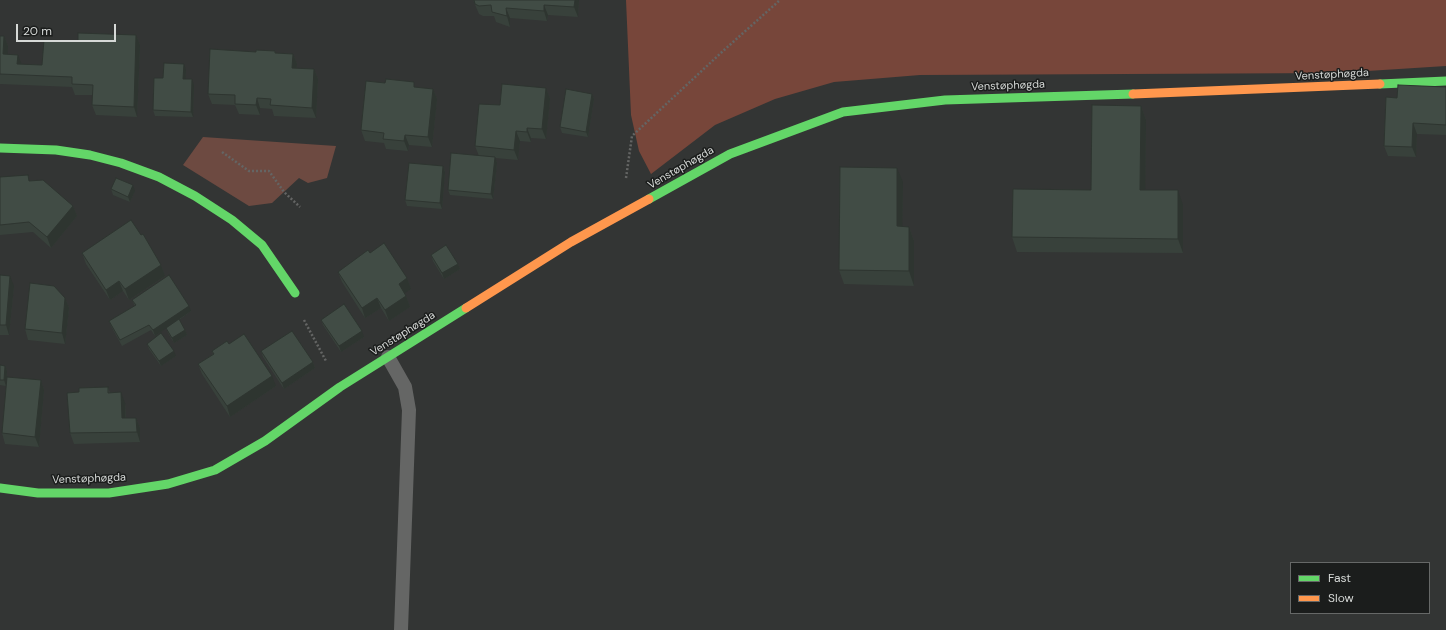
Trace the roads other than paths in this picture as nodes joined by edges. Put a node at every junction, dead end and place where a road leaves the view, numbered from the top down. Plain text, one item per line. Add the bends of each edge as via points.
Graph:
1 (1446, 82) edge
2 (0, 148) edge
3 (295, 293) road end
4 (388, 357) junction
5 (0, 488) edge
6 (401, 630) edge

1 - 4 street, Venstøphøgda via 945,100 842,112 730,154 571,242
2 - 3 street via 56,150 90,155 121,162 159,177 195,196 262,245
4 - 5 street, Venstøphøgda via 340,387 265,441 215,470 168,484 109,493 38,493
4 - 6 lane via 405,387 409,410

